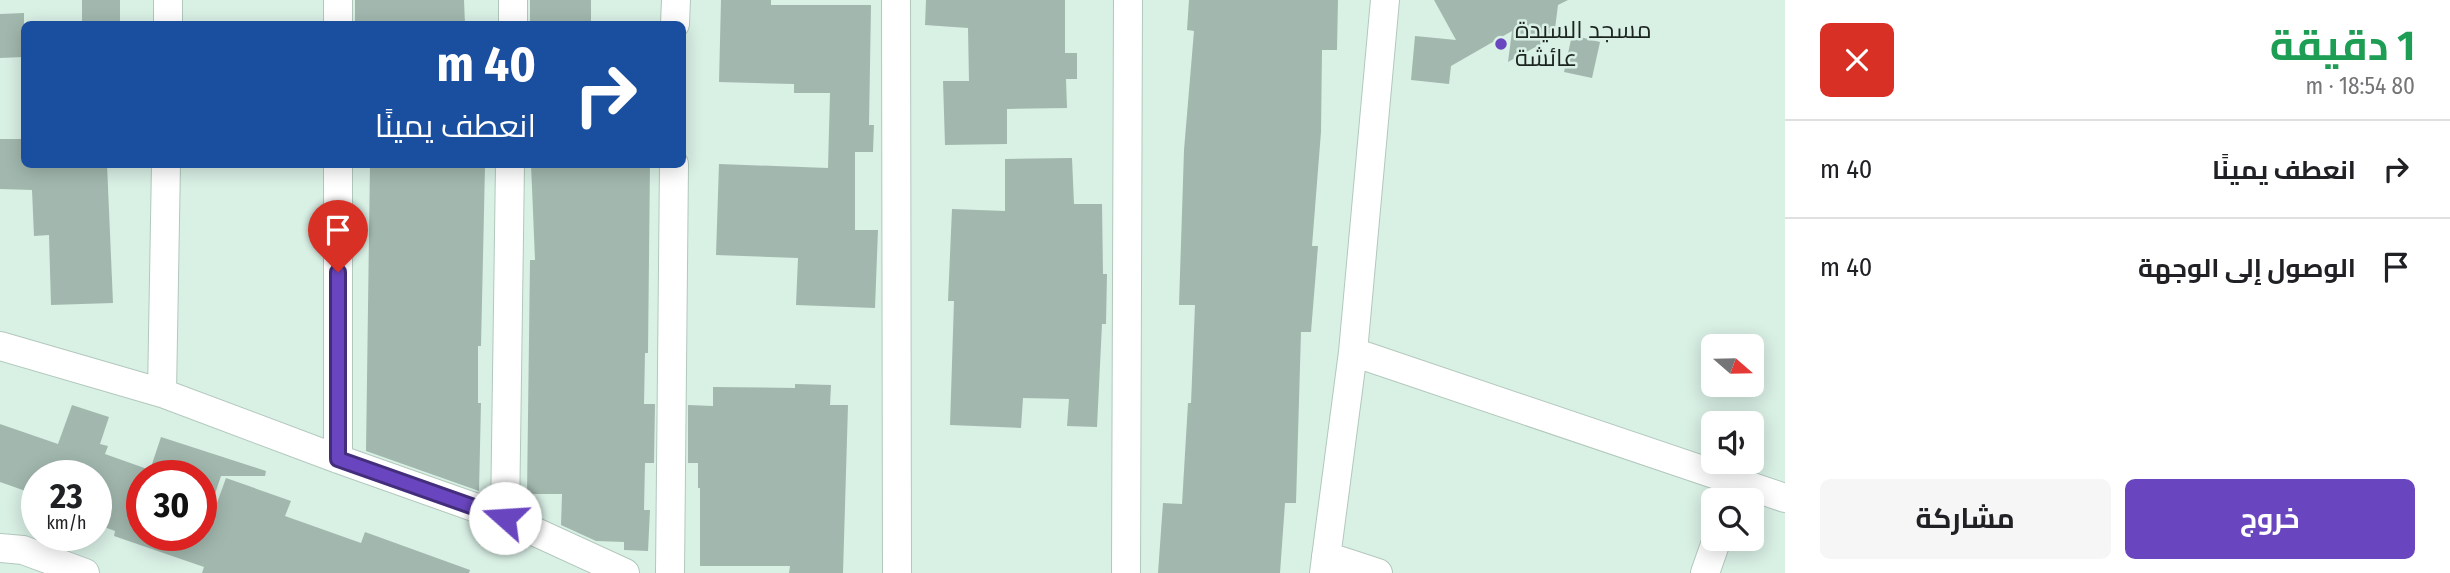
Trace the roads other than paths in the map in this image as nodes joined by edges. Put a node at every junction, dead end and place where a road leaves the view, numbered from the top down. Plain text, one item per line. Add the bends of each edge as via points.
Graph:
1 (168, 0) edge
2 (338, 0) edge
3 (513, 0) edge
4 (676, 0) edge
5 (896, 0) edge
6 (1128, 0) edge
7 (1385, 0) edge
8 (168, 21) edge
9 (338, 21) edge
10 (513, 21) edge
11 (676, 21) edge
12 (166, 168) edge
13 (338, 168) edge
14 (510, 168) edge
15 (674, 168) edge
16 (0, 346) edge
17 (1353, 352) junction
18 (162, 393) junction
19 (338, 459) junction
20 (1727, 488) edge
21 (1764, 495) edge
22 (1785, 498) edge
23 (505, 518) junction
24 (0, 548) edge
25 (1713, 551) edge
26 (1325, 565) edge
27 (85, 573) edge
28 (625, 573) edge
29 (670, 573) edge
30 (897, 573) edge
31 (1126, 573) edge
32 (1378, 573) edge
33 (1705, 573) edge

1 - 8 street
2 - 9 street
3 - 10 street
4 - 11 street
5 - 30 street
6 - 31 street
7 - 17 street
12 - 18 street
13 - 19 street
14 - 23 street
15 - 29 street
16 - 18 street
17 - 20 street
17 - 26 street
18 - 19 street
19 - 23 street
21 - 22 street
23 - 28 street
24 - 27 street via 23,550
25 - 33 street
26 - 32 street

